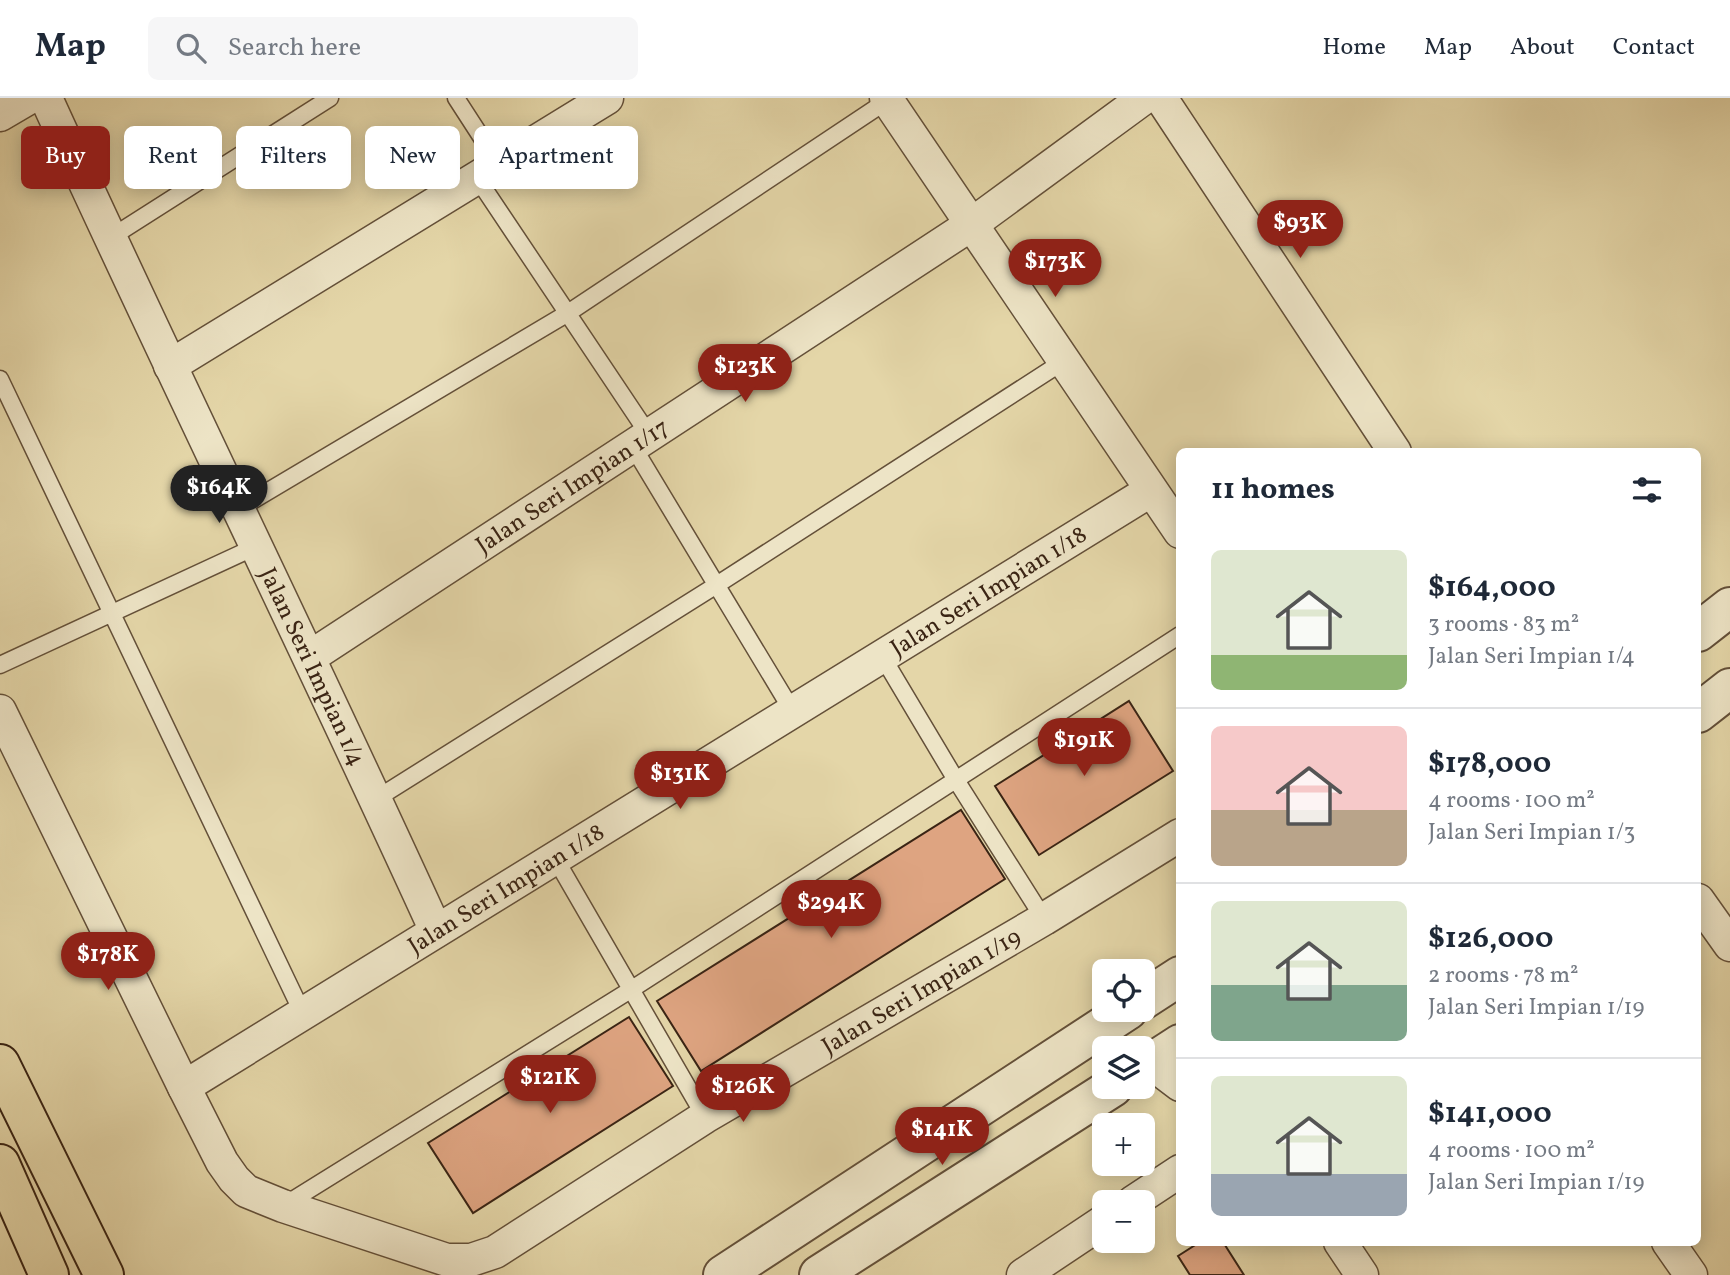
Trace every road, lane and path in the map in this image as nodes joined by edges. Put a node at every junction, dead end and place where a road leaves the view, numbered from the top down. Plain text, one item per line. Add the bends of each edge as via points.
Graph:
1 (29, 98) edge
2 (46, 98) edge
3 (330, 98) edge
4 (456, 98) edge
5 (607, 98) edge
6 (1144, 98) edge
7 (1161, 98) edge
8 (887, 99) edge
9 (0, 115) edge
10 (562, 126) edge
11 (474, 140) edge
12 (474, 181) edge
13 (498, 189) edge
14 (972, 224) junction
15 (110, 238) junction
16 (568, 313) junction
17 (1064, 361) junction
18 (170, 366) junction
19 (0, 379) edge
20 (641, 440) junction
21 (1392, 448) edge
22 (1150, 491) junction
23 (240, 508) junction
24 (1176, 527) edge
25 (257, 546) junction
26 (715, 586) junction
27 (1730, 607) edge
28 (111, 613) junction
29 (1701, 630) edge
30 (1176, 638) edge
31 (882, 656) junction
32 (310, 657) junction
33 (0, 665) edge
34 (1730, 688) edge
35 (0, 711) edge
36 (1701, 711) edge
37 (793, 712) junction
38 (956, 780) junction
39 (376, 799) junction
40 (1176, 837) edge
41 (555, 858) junction
42 (1701, 904) edge
43 (1044, 919) junction
44 (436, 931) junction
45 (1730, 945) edge
46 (1176, 979) edge
47 (632, 989) junction
48 (1155, 992) edge
49 (303, 1014) junction
50 (1110, 1022) edge
51 (0, 1064) edge
52 (184, 1087) junction
53 (1094, 1099) edge
54 (705, 1117) junction
55 (0, 1164) edge
56 (1176, 1174) edge
57 (1151, 1190) edge
58 (283, 1206) junction
59 (1092, 1229) edge
60 (1343, 1246) edge
61 (1671, 1246) edge
62 (49, 1275) edge
63 (104, 1275) edge
64 (723, 1275) edge
65 (819, 1275) edge
66 (1023, 1275) edge
67 (1363, 1275) edge
68 (1691, 1275) edge

1 - 9 street
2 - 15 street, Jalan Seri Impian 1/4
3 - 15 lane
4 - 11 lane
5 - 10 street
6 - 14 street, Jalan Seri Impian 1/17
7 - 21 street
8 - 14 street
8 - 16 lane
12 - 18 street
13 - 16 lane
14 - 17 street
14 - 20 street, Jalan Seri Impian 1/17
15 - 18 street, Jalan Seri Impian 1/4
16 - 20 lane
16 - 23 lane
17 - 22 street
17 - 26 lane
18 - 23 street, Jalan Seri Impian 1/4
19 - 28 lane
20 - 26 lane
20 - 32 street, Jalan Seri Impian 1/17
22 - 24 street
22 - 31 street, Jalan Seri Impian 1/18
23 - 25 street, Jalan Seri Impian 1/4
25 - 28 lane
25 - 32 street, Jalan Seri Impian 1/4
26 - 37 lane
26 - 39 lane
27 - 29 street
28 - 33 lane
28 - 49 lane
30 - 38 lane
31 - 37 street, Jalan Seri Impian 1/18
31 - 38 lane
32 - 39 street, Jalan Seri Impian 1/4
34 - 36 street
35 - 52 street, Jalan Seri Impian 1/19
37 - 41 street, Jalan Seri Impian 1/18
38 - 43 lane
38 - 47 lane
39 - 44 street, Jalan Seri Impian 1/4
40 - 43 street, Jalan Seri Impian 1/19
41 - 44 street, Jalan Seri Impian 1/18
41 - 47 lane
42 - 45 street
43 - 54 street, Jalan Seri Impian 1/19
44 - 49 street, Jalan Seri Impian 1/18
46 - 48 street
47 - 54 lane
47 - 58 lane
49 - 52 street, Jalan Seri Impian 1/18
50 - 64 street
51 - 63 highway
52 - 58 street, Jalan Seri Impian 1/19 via 234,1179 246,1191
53 - 65 street
54 - 58 street, Jalan Seri Impian 1/19 via 495,1252 471,1260 447,1261
55 - 62 highway
56 - 57 street
59 - 66 street
60 - 67 street
61 - 68 street

